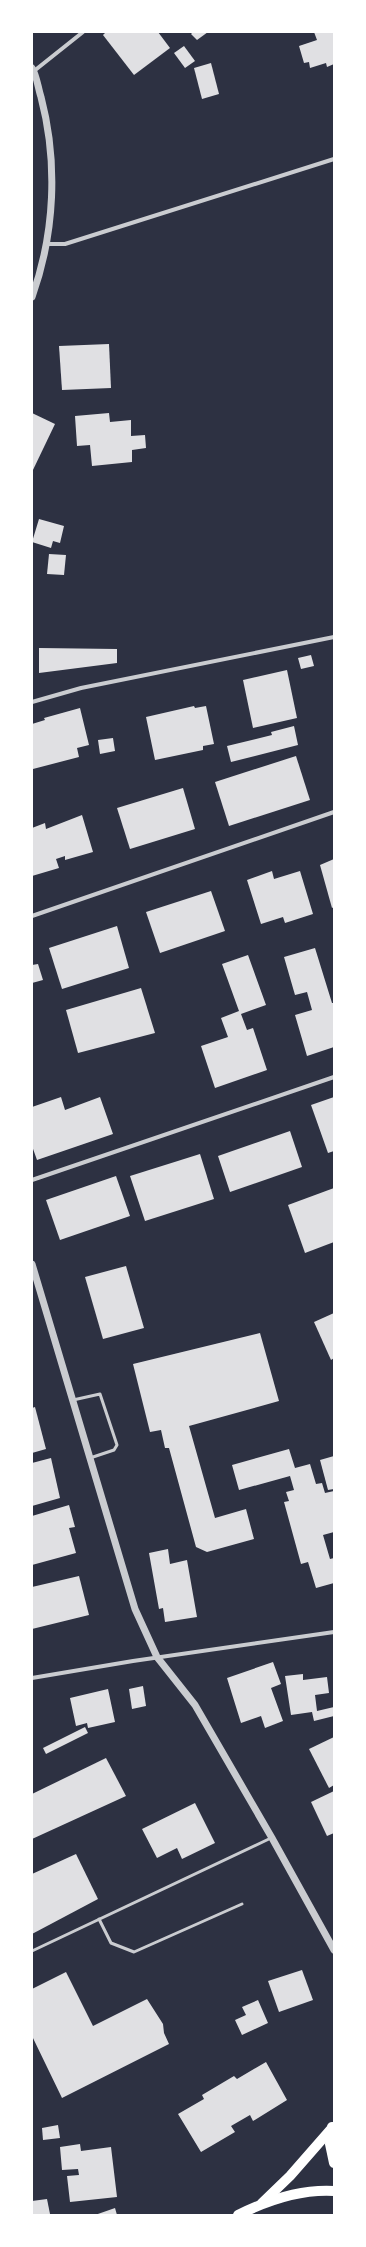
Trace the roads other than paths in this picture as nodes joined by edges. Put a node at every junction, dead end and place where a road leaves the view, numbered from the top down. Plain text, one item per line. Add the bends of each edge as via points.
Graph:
1 (83, 32) edge
2 (33, 69) edge
3 (334, 159) edge
4 (47, 244) junction
5 (32, 297) edge
6 (334, 637) edge
7 (32, 702) edge
8 (334, 812) edge
9 (32, 916) edge
10 (334, 1077) edge
11 (32, 1180) edge
12 (32, 1264) edge
13 (72, 1401) junction
14 (90, 1458) junction
15 (334, 1632) edge
16 (157, 1657) junction
17 (32, 1678) edge
18 (272, 1838) junction
19 (242, 1904) dead end
20 (99, 1919) junction
21 (334, 1950) edge
22 (32, 1951) edge
23 (333, 2125) edge
24 (334, 2163) edge
25 (334, 2191) edge
26 (262, 2203) junction
27 (238, 2215) edge

1 - 2 street
2 - 4 street via 48,124 53,183
3 - 4 street via 65,244
4 - 5 street
6 - 7 street via 81,688
8 - 9 street
10 - 11 street
12 - 13 street
13 - 14 street
13 - 14 lane via 97,1393 103,1397 118,1446 114,1450
14 - 16 street via 135,1609
15 - 16 street
16 - 17 street
16 - 18 street via 195,1705
18 - 20 lane
18 - 21 street
19 - 20 lane via 134,1952 111,1943
20 - 22 lane
23 - 24 main road via 330,2144
23 - 26 main road via 290,2176
25 - 26 main road via 297,2193
26 - 27 main road

